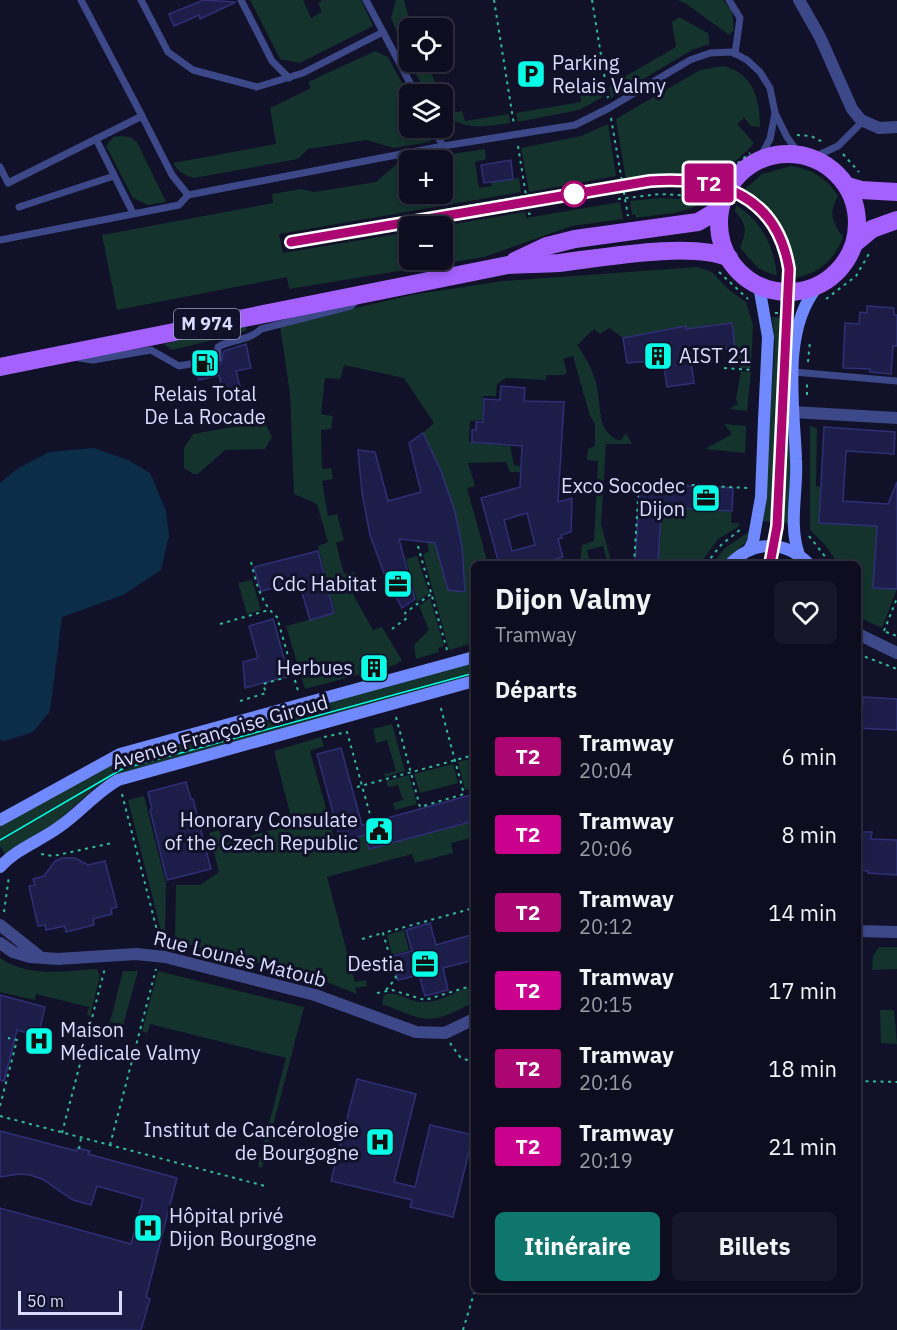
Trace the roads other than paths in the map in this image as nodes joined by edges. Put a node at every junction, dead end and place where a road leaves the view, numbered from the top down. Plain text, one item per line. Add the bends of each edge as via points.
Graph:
1 (81, 0) edge
2 (141, 0) edge
3 (241, 0) edge
4 (729, 0) edge
5 (799, 0) edge
6 (369, 2) edge
7 (382, 32) junction
8 (735, 54) junction
9 (289, 78) junction
10 (411, 84) edge
11 (775, 113) junction
12 (142, 116) junction
13 (862, 121) junction
14 (897, 126) edge
15 (439, 138) edge
16 (96, 139) junction
17 (443, 146) junction
18 (805, 156) junction
19 (758, 160) junction
20 (0, 167) edge
21 (114, 176) junction
22 (847, 186) junction
23 (897, 192) edge
24 (188, 195) junction
25 (715, 202) junction
26 (19, 207) dead end
27 (133, 213) junction
28 (897, 220) edge
29 (0, 240) edge
30 (855, 243) junction
31 (729, 258) junction
32 (508, 265) junction
33 (759, 286) junction
34 (819, 294) junction
35 (362, 295) junction
36 (53, 354) junction
37 (0, 367) edge
38 (794, 372) junction
39 (897, 381) edge
40 (792, 412) junction
41 (897, 418) edge
42 (749, 550) junction
43 (799, 555) junction
44 (734, 561) edge
45 (806, 561) edge
46 (862, 639) edge
47 (897, 653) edge
48 (471, 658) edge
49 (471, 682) edge
50 (0, 820) edge
51 (2, 864) edge
52 (2, 921) edge
53 (861, 930) edge
54 (897, 932) edge
55 (0, 944) edge
56 (39, 957) junction
57 (471, 1020) edge

1 - 12 lane
2 - 9 lane via 168,52 193,70 257,87
3 - 9 lane via 272,61
4 - 8 lane via 740,18
5 - 13 street via 852,109
6 - 7 lane
7 - 9 lane
7 - 10 lane
8 - 11 lane via 760,72 770,88
8 - 17 lane via 710,53 690,60 575,125
11 - 18 lane via 787,137
11 - 19 lane via 770,139
12 - 16 lane
12 - 24 lane via 172,175
13 - 14 street via 879,128
13 - 18 lane via 834,148
15 - 17 lane
16 - 20 lane via 8,183
16 - 21 lane
17 - 24 lane
18 - 19 main road via 778,154
18 - 22 main road via 836,172
19 - 25 main road via 735,178
21 - 26 lane
21 - 27 lane
22 - 23 main road
22 - 30 main road via 856,208
24 - 27 lane via 179,205
25 - 31 main road via 719,231
25 - 32 main road, M 974 via 698,222 575,239 547,246
27 - 29 lane
28 - 30 main road via 872,229
30 - 34 main road via 846,262
31 - 32 main road, M 974 via 702,252 651,251
31 - 33 main road via 745,278
32 - 35 main road, M 974
33 - 34 main road via 788,293
33 - 42 street via 768,337 761,497
34 - 38 street via 807,299 800,314
35 - 36 main road, M 974
35 - 36 lane via 351,306 261,328 254,336 226,342 218,347 218,358 178,366 151,350 93,360
36 - 37 main road, M 974
38 - 39 lane
38 - 40 street
40 - 41 street
40 - 43 street via 796,459 793,528
42 - 43 street via 775,546
42 - 44 street
43 - 45 street
46 - 47 street
48 - 50 street, Avenue Françoise Giroud via 120,754
49 - 51 street, Avenue Françoise Giroud via 118,780 97,793 57,829
52 - 56 street
53 - 54 street
55 - 56 street, Rue Lounès Matoub via 22,956
56 - 57 street, Rue Lounès Matoub via 165,957 315,995 427,1034 445,1033

